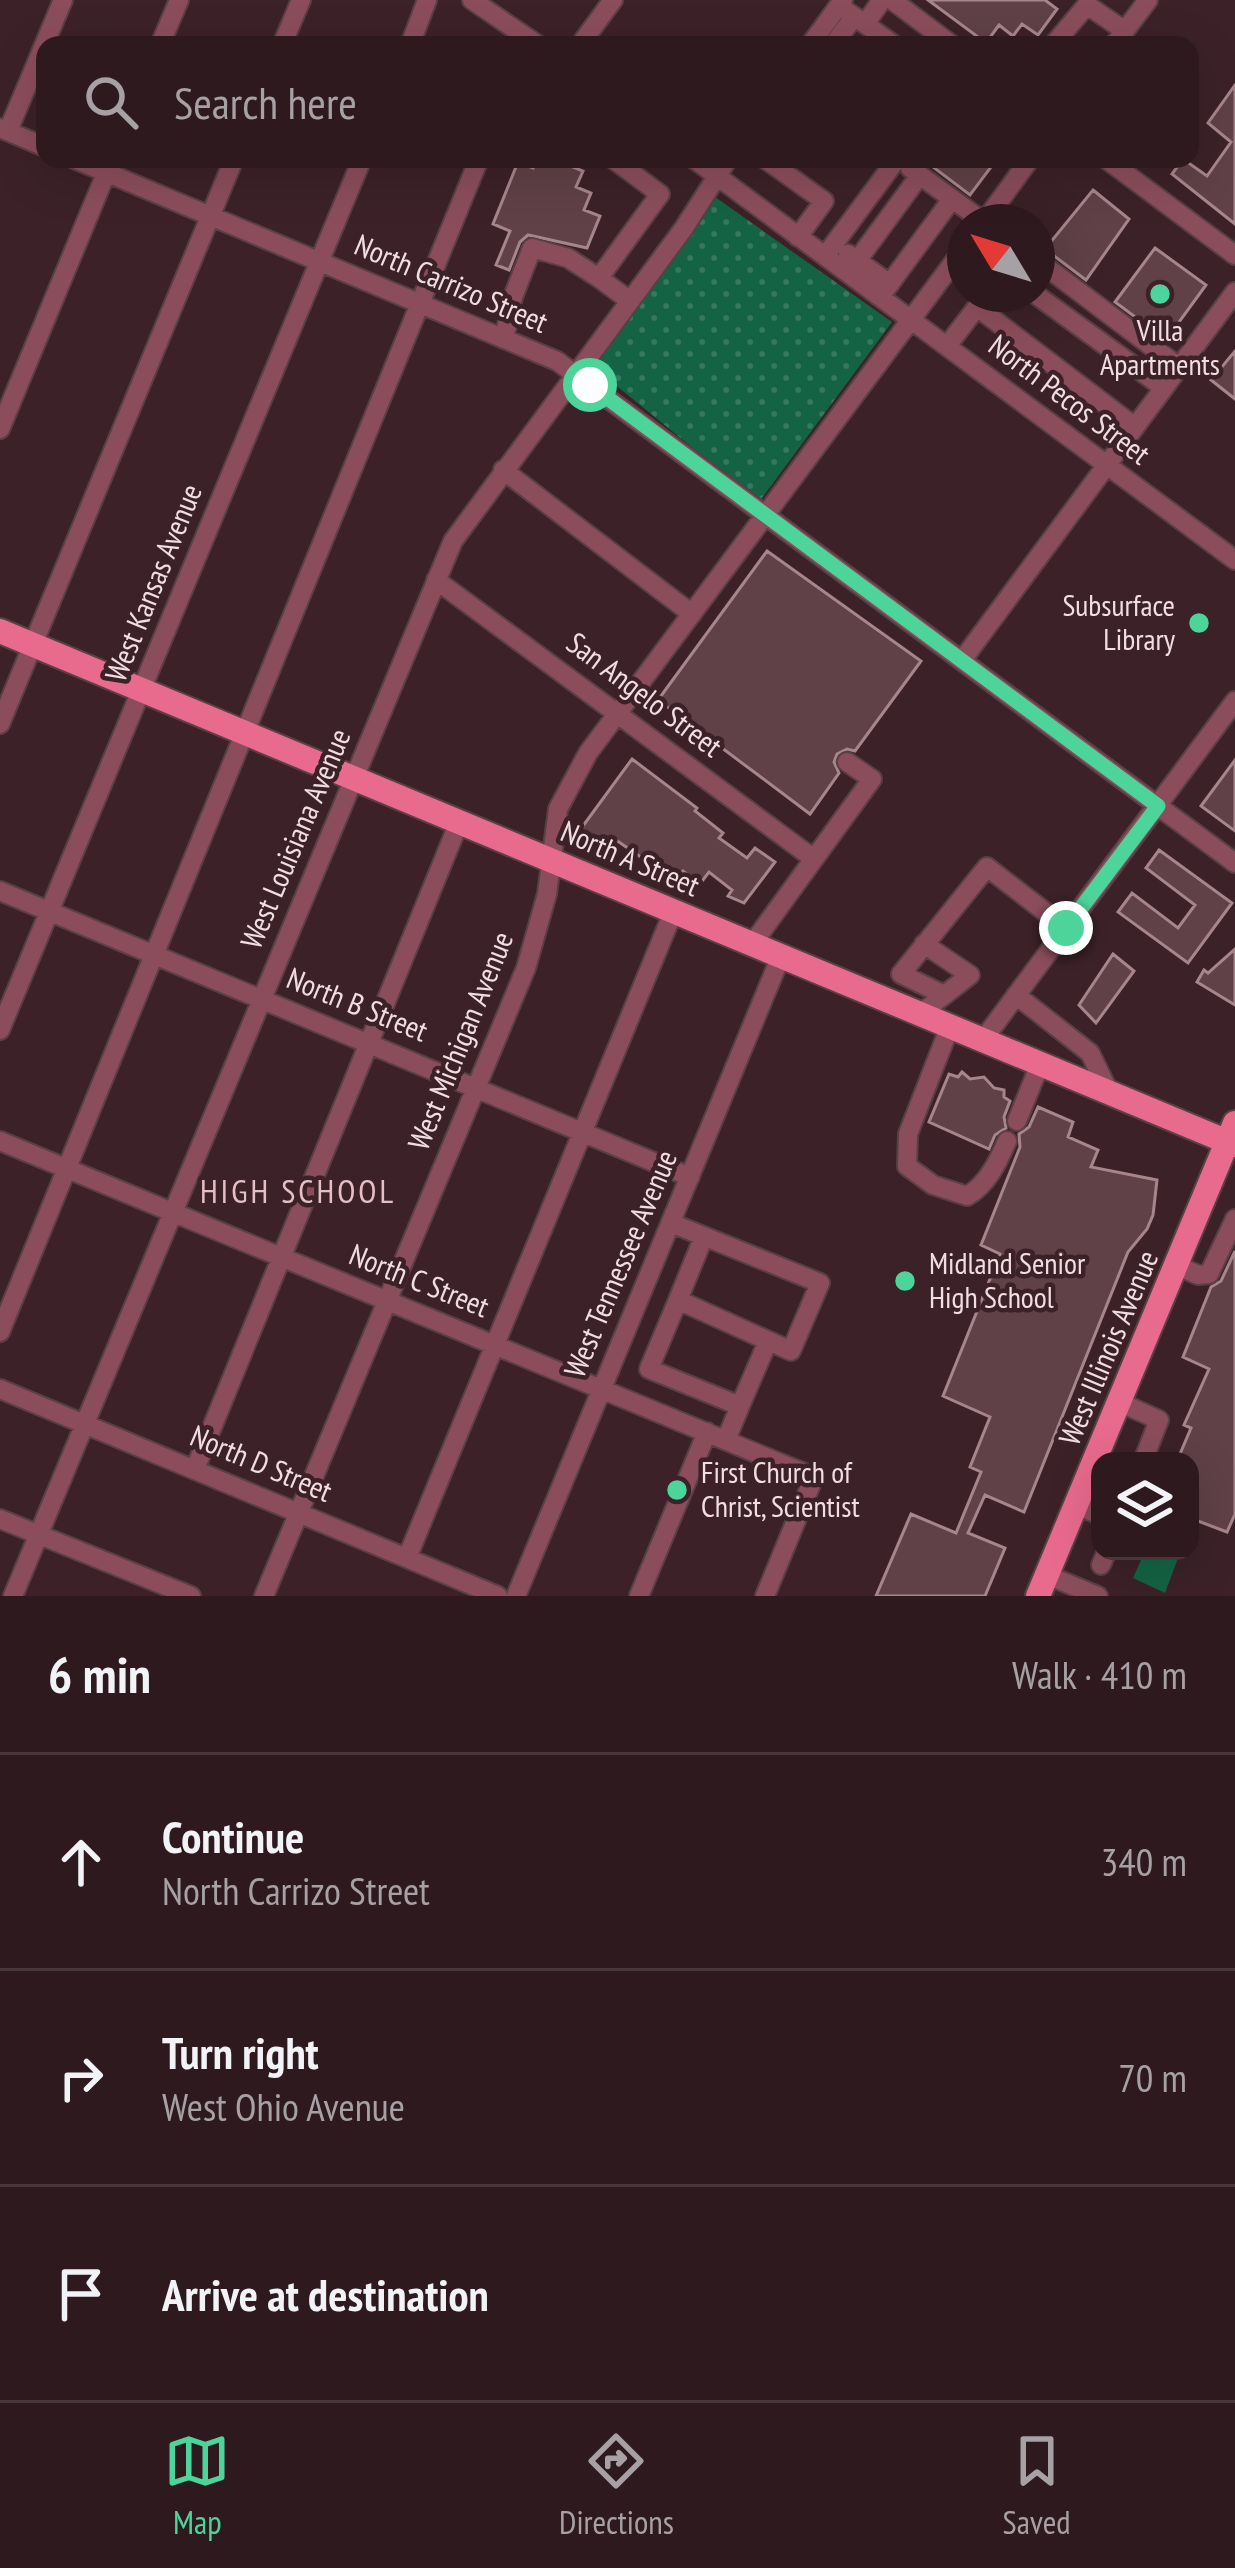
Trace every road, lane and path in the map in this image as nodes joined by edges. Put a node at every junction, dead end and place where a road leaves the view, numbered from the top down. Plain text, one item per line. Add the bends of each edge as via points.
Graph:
1 (63, 0) edge
2 (179, 0) edge
3 (301, 0) edge
4 (427, 0) edge
5 (472, 0) edge
6 (613, 0) edge
7 (882, 0) edge
8 (892, 0) edge
9 (1148, 0) edge
10 (850, 12) edge
11 (920, 22) junction
12 (47, 36) edge
13 (164, 36) edge
14 (286, 36) edge
15 (413, 36) edge
16 (521, 36) edge
17 (587, 36) edge
18 (821, 36) edge
19 (885, 36) edge
20 (907, 36) edge
21 (939, 36) edge
22 (1060, 36) edge
23 (1118, 36) edge
24 (1121, 36) edge
25 (36, 59) edge
26 (4, 129) edge
27 (36, 143) edge
28 (108, 168) edge
29 (113, 168) edge
30 (230, 168) edge
31 (358, 168) edge
32 (474, 168) edge
33 (625, 168) edge
34 (721, 168) edge
35 (723, 168) edge
36 (778, 168) edge
37 (891, 168) edge
38 (910, 168) edge
39 (1023, 168) edge
40 (1118, 168) edge
41 (920, 175) junction
42 (952, 199) junction
43 (959, 204) edge
44 (997, 204) edge
45 (210, 216) junction
46 (798, 237) junction
47 (830, 250) junction
48 (1235, 255) edge
49 (320, 262) junction
50 (852, 267) junction
51 (947, 271) edge
52 (1055, 274) edge
53 (599, 278) junction
54 (885, 291) junction
55 (1235, 292) edge
56 (630, 301) junction
57 (419, 303) junction
58 (1055, 309) edge
59 (973, 312) edge
60 (994, 312) edge
61 (911, 320) junction
62 (503, 339) junction
63 (947, 346) junction
64 (1179, 367) junction
65 (575, 375) junction
66 (1164, 388) junction
67 (1135, 427) junction
68 (0, 429) edge
69 (1107, 465) junction
70 (503, 470) junction
71 (765, 515) junction
72 (1235, 560) edge
73 (436, 580) junction
74 (692, 614) junction
75 (0, 631) edge
76 (33, 644) junction
77 (963, 659) junction
78 (142, 689) junction
79 (1235, 701) edge
80 (618, 715) junction
81 (0, 724) edge
82 (246, 731) junction
83 (847, 762) dead end
84 (355, 776) junction
85 (1158, 806) junction
86 (460, 820) junction
87 (552, 859) junction
88 (814, 859) junction
89 (1235, 863) edge
90 (0, 890) edge
91 (674, 910) junction
92 (50, 911) junction
93 (1066, 928) junction
94 (752, 943) junction
95 (924, 944) junction
96 (154, 954) junction
97 (782, 956) junction
98 (944, 995) junction
99 (1016, 995) junction
100 (262, 998) junction
101 (920, 1014) junction
102 (950, 1026) junction
103 (0, 1030) edge
104 (983, 1040) junction
105 (369, 1043) junction
106 (1040, 1064) junction
107 (477, 1087) junction
108 (1109, 1092) junction
109 (1017, 1121) dead end
110 (583, 1132) junction
111 (1232, 1136) edge
112 (0, 1141) edge
113 (1007, 1142) dead end
114 (67, 1168) junction
115 (690, 1177) junction
116 (173, 1212) junction
117 (1235, 1219) edge
118 (670, 1222) junction
119 (704, 1236) junction
120 (282, 1257) junction
121 (1176, 1265) junction
122 (388, 1300) junction
123 (678, 1300) junction
124 (0, 1332) edge
125 (768, 1341) junction
126 (495, 1345) junction
127 (0, 1389) edge
128 (602, 1389) junction
129 (1119, 1402) junction
130 (740, 1406) junction
131 (85, 1424) junction
132 (707, 1432) junction
133 (726, 1440) junction
134 (1147, 1452) edge
135 (195, 1469) junction
136 (1088, 1510) edge
137 (299, 1512) junction
138 (0, 1519) edge
139 (39, 1534) junction
140 (407, 1558) junction
141 (143, 1576) junction
142 (1043, 1585) edge
143 (14, 1596) edge
144 (135, 1596) edge
145 (191, 1596) edge
146 (264, 1596) edge
147 (498, 1596) edge
148 (516, 1596) edge
149 (639, 1596) edge
150 (765, 1596) edge
151 (1098, 1596) edge

1 - 12 street
2 - 13 street
3 - 14 street
4 - 15 street
5 - 16 street
6 - 17 street
7 - 10 street
8 - 11 street
9 - 24 street
10 - 18 street
10 - 19 street
11 - 20 street
11 - 21 street
22 - 23 street via 1087,4
25 - 26 street
26 - 27 street
28 - 68 street
29 - 45 street, North Carrizo Street
30 - 45 street
31 - 49 street, West Kansas Avenue
32 - 57 street
33 - 53 street via 660,194
34 - 56 street, West Louisiana Avenue
35 - 46 street, North Pecos Street
36 - 46 street via 824,201
37 - 47 street
38 - 41 street
39 - 44 street
40 - 48 street
41 - 42 street
41 - 50 street
42 - 43 street
42 - 54 street
45 - 49 street, North Carrizo Street
45 - 76 street
46 - 47 street, North Pecos Street
47 - 50 street, North Pecos Street
49 - 57 street, North Carrizo Street
49 - 78 street, West Kansas Avenue
50 - 54 street, North Pecos Street
51 - 61 street, West Michigan Avenue
52 - 64 street
53 - 56 street
53 - 62 street via 532,248
54 - 61 street, North Pecos Street
55 - 64 street
56 - 65 street, West Louisiana Avenue
57 - 62 street, North Carrizo Street
57 - 82 street
58 - 66 street
59 - 63 street
60 - 67 street
61 - 63 street, North Pecos Street
61 - 71 street, West Michigan Avenue
62 - 65 street, North Carrizo Street
63 - 69 street, North Pecos Street
64 - 66 street
65 - 70 street, West Louisiana Avenue
65 - 71 street, North Carrizo Street
66 - 67 street
67 - 69 street
69 - 72 street, North Pecos Street
69 - 77 street
70 - 73 street, West Louisiana Avenue via 458,532
70 - 74 street
71 - 74 street, West Michigan Avenue
71 - 77 street, North Carrizo Street
73 - 80 street, San Angelo Street
73 - 84 street, West Louisiana Avenue
74 - 80 street, West Michigan Avenue
75 - 76 main road, North A Street
76 - 78 main road, North A Street
76 - 81 street
77 - 85 street, North Carrizo Street
78 - 82 main road, North A Street
78 - 92 street, West Kansas Avenue
79 - 85 street
80 - 87 street, West Michigan Avenue via 562,796
80 - 88 street, San Angelo Street
82 - 84 main road, North A Street
82 - 96 street
83 - 88 street via 872,779
84 - 86 main road, North A Street
84 - 100 street, West Louisiana Avenue
85 - 89 street, North Carrizo Street
85 - 93 street
86 - 87 main road, North A Street
86 - 105 street
87 - 91 main road, North A Street
87 - 107 street, West Michigan Avenue via 526,968
88 - 94 street
90 - 92 street, North B Street
91 - 94 main road, North A Street
91 - 110 street
92 - 96 street, North B Street
92 - 103 street, West Kansas Avenue
93 - 95 street via 987,867
93 - 99 street
94 - 97 main road, North A Street
95 - 98 street via 902,974
95 - 98 street via 970,975
96 - 100 street, North B Street
96 - 114 street
97 - 101 main road, North A Street
97 - 115 street, West Tennessee Avenue
98 - 101 street
99 - 104 street
99 - 108 street via 1090,1053
100 - 105 street, North B Street
100 - 116 street, West Louisiana Avenue
101 - 102 main road, North A Street
102 - 104 main road, North A Street
102 - 113 street via 908,1134 907,1166 967,1196
104 - 106 main road, North A Street
105 - 107 street, North B Street
105 - 120 street
106 - 108 main road, North A Street
106 - 109 street
107 - 110 street, North B Street
107 - 122 street, West Michigan Avenue
108 - 111 main road, North A Street
110 - 115 street, North B Street
110 - 126 street
111 - 121 main road, West Illinois Avenue
112 - 114 street, North C Street
114 - 116 street, North C Street
114 - 124 street
115 - 118 street, West Tennessee Avenue
116 - 120 street, North C Street
116 - 131 street, West Louisiana Avenue
117 - 121 street via 1215,1269 1204,1276
118 - 119 street
118 - 128 street, West Tennessee Avenue
119 - 123 street
119 - 125 street via 820,1283 791,1351
120 - 122 street, North C Street
120 - 135 street
121 - 129 main road, West Illinois Avenue
122 - 126 street, North C Street
122 - 137 street, West Michigan Avenue
123 - 125 street
123 - 130 street via 649,1369
125 - 130 street
126 - 128 street, North C Street
126 - 140 street
127 - 131 street, North D Street
128 - 132 street, North C Street
128 - 148 street, West Tennessee Avenue
129 - 134 street via 1160,1420
129 - 136 main road, West Illinois Avenue
130 - 133 street
131 - 135 street, North D Street
131 - 139 street, West Louisiana Avenue
132 - 133 street, North C Street
132 - 149 street
133 - 150 street, North C Street via 814,1477
135 - 137 street, North D Street
136 - 142 main road, West Illinois Avenue
137 - 140 street, North D Street
137 - 146 street, West Michigan Avenue
138 - 139 street
139 - 141 street
139 - 143 street, West Louisiana Avenue
140 - 147 street, North D Street
141 - 144 street
141 - 145 street
142 - 151 street

